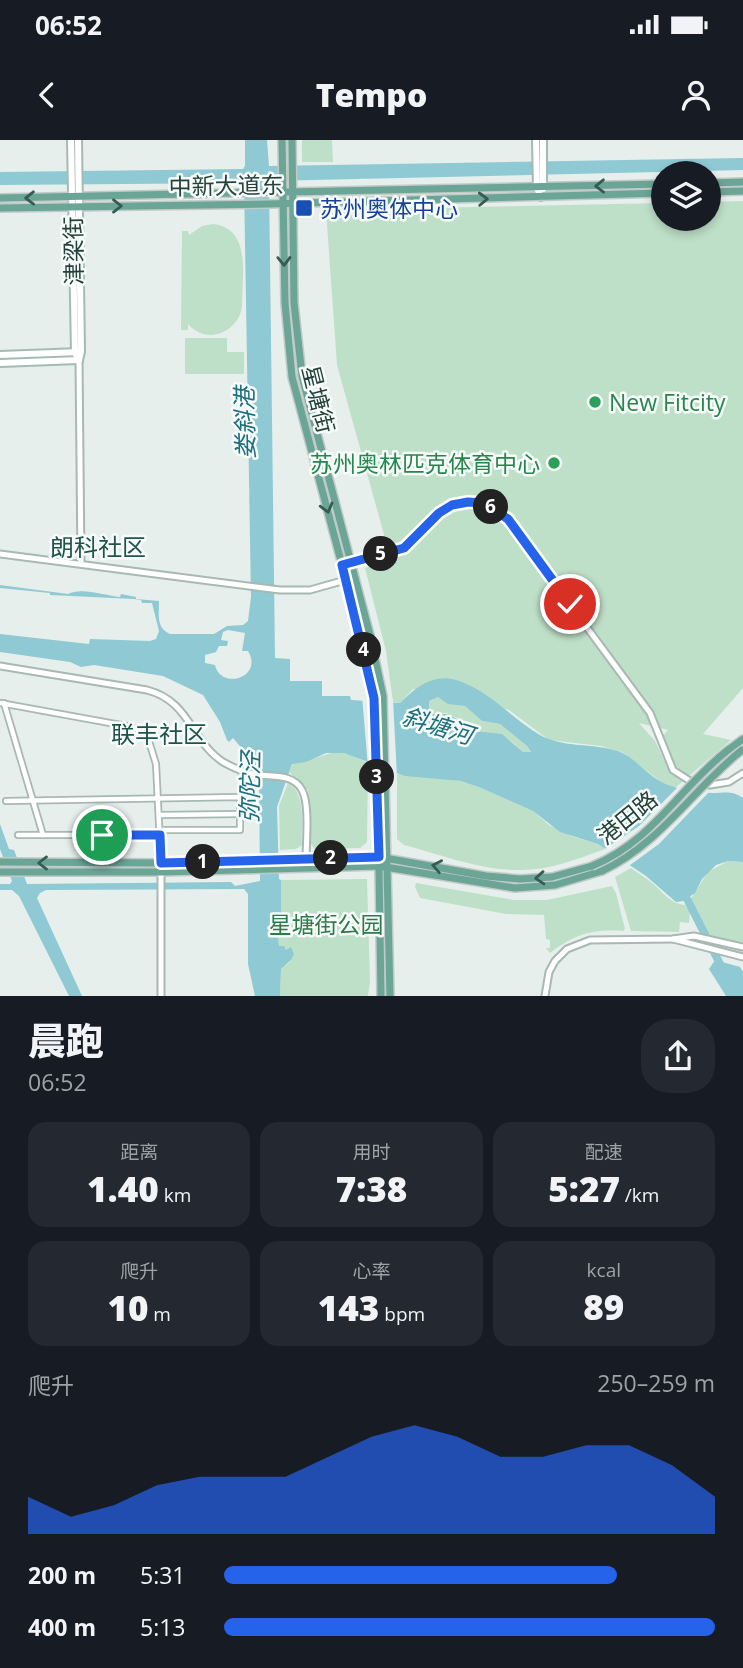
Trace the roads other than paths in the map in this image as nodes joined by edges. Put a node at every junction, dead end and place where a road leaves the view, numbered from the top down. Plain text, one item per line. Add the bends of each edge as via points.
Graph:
1 (71, 140) edge
2 (78, 140) edge
3 (282, 140) edge
4 (292, 140) edge
5 (536, 140) edge
6 (543, 140) edge
7 (540, 162) junction
8 (75, 169) junction
9 (743, 182) edge
10 (721, 183) edge
11 (651, 184) edge
12 (540, 188) junction
13 (743, 191) edge
14 (292, 192) junction
15 (721, 192) edge
16 (282, 193) junction
17 (651, 193) edge
18 (75, 196) junction
19 (541, 197) junction
20 (0, 198) edge
21 (283, 203) junction
22 (292, 203) junction
23 (76, 206) junction
24 (0, 208) edge
25 (78, 352) junction
26 (0, 355) edge
27 (79, 360) junction
28 (0, 363) edge
29 (0, 554) edge
30 (352, 562) junction
31 (81, 564) junction
32 (342, 565) junction
33 (355, 577) junction
34 (346, 580) junction
35 (0, 666) edge
36 (2, 703) edge
37 (743, 739) edge
38 (743, 750) edge
39 (743, 773) edge
40 (158, 799) junction
41 (6, 801) dead end
42 (34, 801) junction
43 (240, 814) junction
44 (159, 815) junction
45 (160, 833) junction
46 (18, 835) dead end
47 (43, 835) junction
48 (383, 857) junction
49 (306, 859) junction
50 (3, 862) edge
51 (161, 863) junction
52 (383, 867) junction
53 (4, 872) edge
54 (161, 872) junction
55 (673, 939) junction
56 (725, 943) junction
57 (743, 947) edge
58 (721, 951) junction
59 (743, 957) edge
60 (161, 996) edge
61 (380, 996) edge
62 (390, 996) edge
63 (545, 996) edge

1 - 8 main road, 津梁街
2 - 8 main road, 津梁街
3 - 16 main road, 星塘街
4 - 14 main road, 星塘街
5 - 7 main road
6 - 7 main road
7 - 12 main road
8 - 18 main road, 津梁街
9 - 10 main road
11 -> 12 main road, 中新大道东
12 - 14 main road, 中新大道东
12 - 19 main road
13 - 15 main road
14 - 16 main road, 中新大道东
14 - 22 main road, 星塘街
16 - 18 main road, 中新大道东
16 - 21 main road, 星塘街
17 - 19 main road, 中新大道东
18 -> 20 main road, 中新大道东
18 - 23 main road, 津梁街
22 -> 19 main road, 中新大道东
21 - 22 main road, 中新大道东
23 -> 21 main road, 中新大道东
21 -> 32 main road, 星塘街 via 292,377
22 - 30 main road, 星塘街 via 294,303 302,376
23 - 24 main road, 中新大道东
23 - 25 main road, 津梁街
25 - 26 main road
25 - 27 main road, 津梁街
27 - 28 main road
27 - 31 street, 津梁街
29 - 31 street
30 - 32 street
30 - 33 main road, 星塘街
30 - 39 street via 404,548 452,505 488,505 508,519 650,713 673,770 690,781 710,785 729,782
31 - 34 street via 280,590 310,590
32 - 34 main road, 星塘街
33 - 34 street
33 - 48 main road, 星塘街 via 385,719
34 - 48 main road, 星塘街 via 371,679
35 - 49 street via 161,694 180,708 218,758 256,775 289,779 300,787
36 - 40 street via 132,727 148,735
36 - 42 street
37 -> 48 main road, 港田路, bridge via 639,838 592,866 552,877 520,879
38 - 52 main road, 港田路, bridge via 714,773 649,841 602,871 555,885 515,888
40 - 42 street
40 - 43 street via 240,797
40 - 44 street
41 - 42 street
42 - 47 street
43 - 44 street
43 - 45 street via 240,830
44 - 45 street
45 - 47 street
45 - 51 street
46 - 47 street
48 - 49 main road, 港田路
48 - 52 main road, 星塘街
49 - 51 main road, 港田路
51 -> 50 main road, 港田路
51 - 54 street
52 - 54 main road, 港田路
52 - 61 main road, 星塘街
52 - 62 main road, 星塘街
53 - 54 main road, 港田路
54 - 60 street
55 - 56 street via 700,937
55 - 58 street
55 - 63 street via 578,943 555,961
56 - 57 street
56 - 58 street
58 - 59 street

